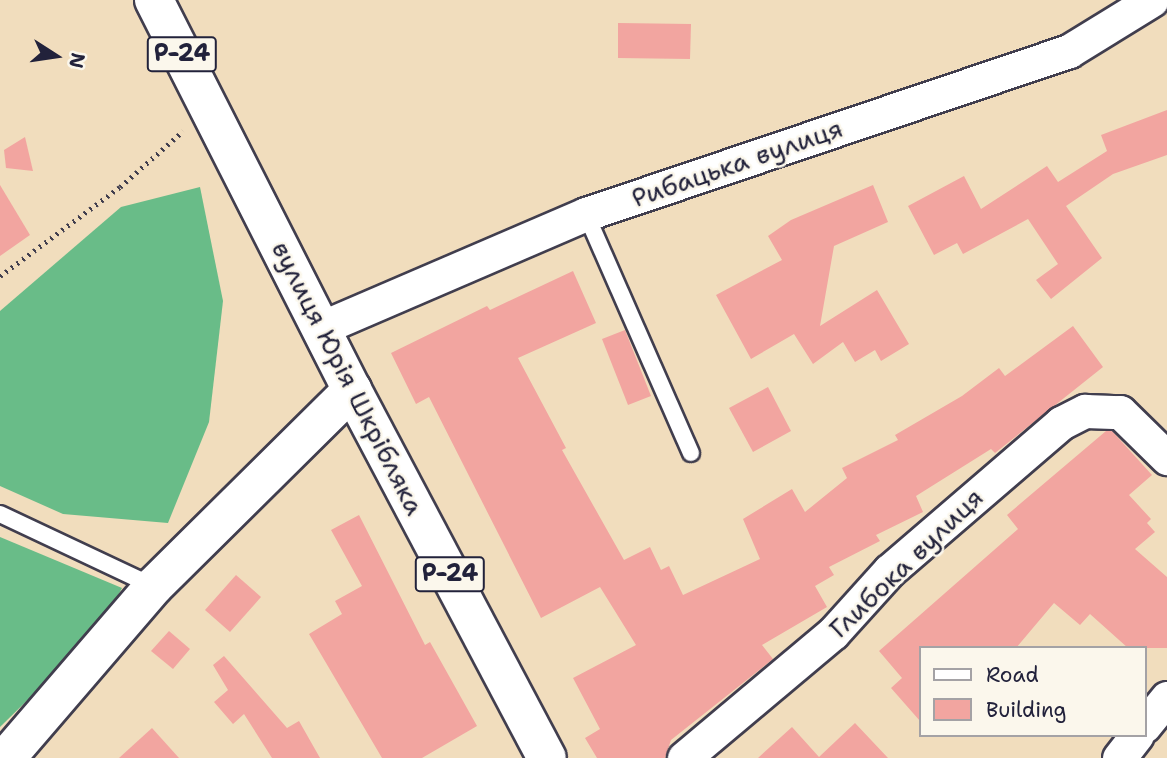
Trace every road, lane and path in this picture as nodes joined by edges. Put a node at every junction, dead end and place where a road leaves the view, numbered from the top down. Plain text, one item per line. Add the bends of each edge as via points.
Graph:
1 (153, 0) edge
2 (1152, 0) edge
3 (210, 107) junction
4 (586, 214) junction
5 (0, 276) edge
6 (321, 328) junction
7 (352, 390) junction
8 (691, 453) dead end
9 (1167, 458) edge
10 (0, 514) edge
11 (154, 586) junction
12 (1167, 698) edge
13 (1146, 724) edge
14 (1135, 737) edge
15 (6, 758) edge
16 (547, 758) edge
17 (684, 758) edge
18 (1119, 758) edge

1 - 3 main road, Р-24
2 - 4 street, Рибацька вулиця via 1069,51
3 - 5 path via 120,187
3 - 6 main road, вулиця Юрія Шкрібляка / Р-24
4 - 6 street, Рибацька вулиця
4 - 8 lane
6 - 7 main road, вулиця Юрія Шкрібляка / Р-24
7 - 11 main road
7 - 16 main road, вулиця Юрія Шкрібляка / Р-24
9 - 17 street, Глибока вулиця via 1120,412 1085,411 1061,423 889,571 833,633
10 - 11 lane
11 - 15 main road
12 - 13 street
14 - 18 street

